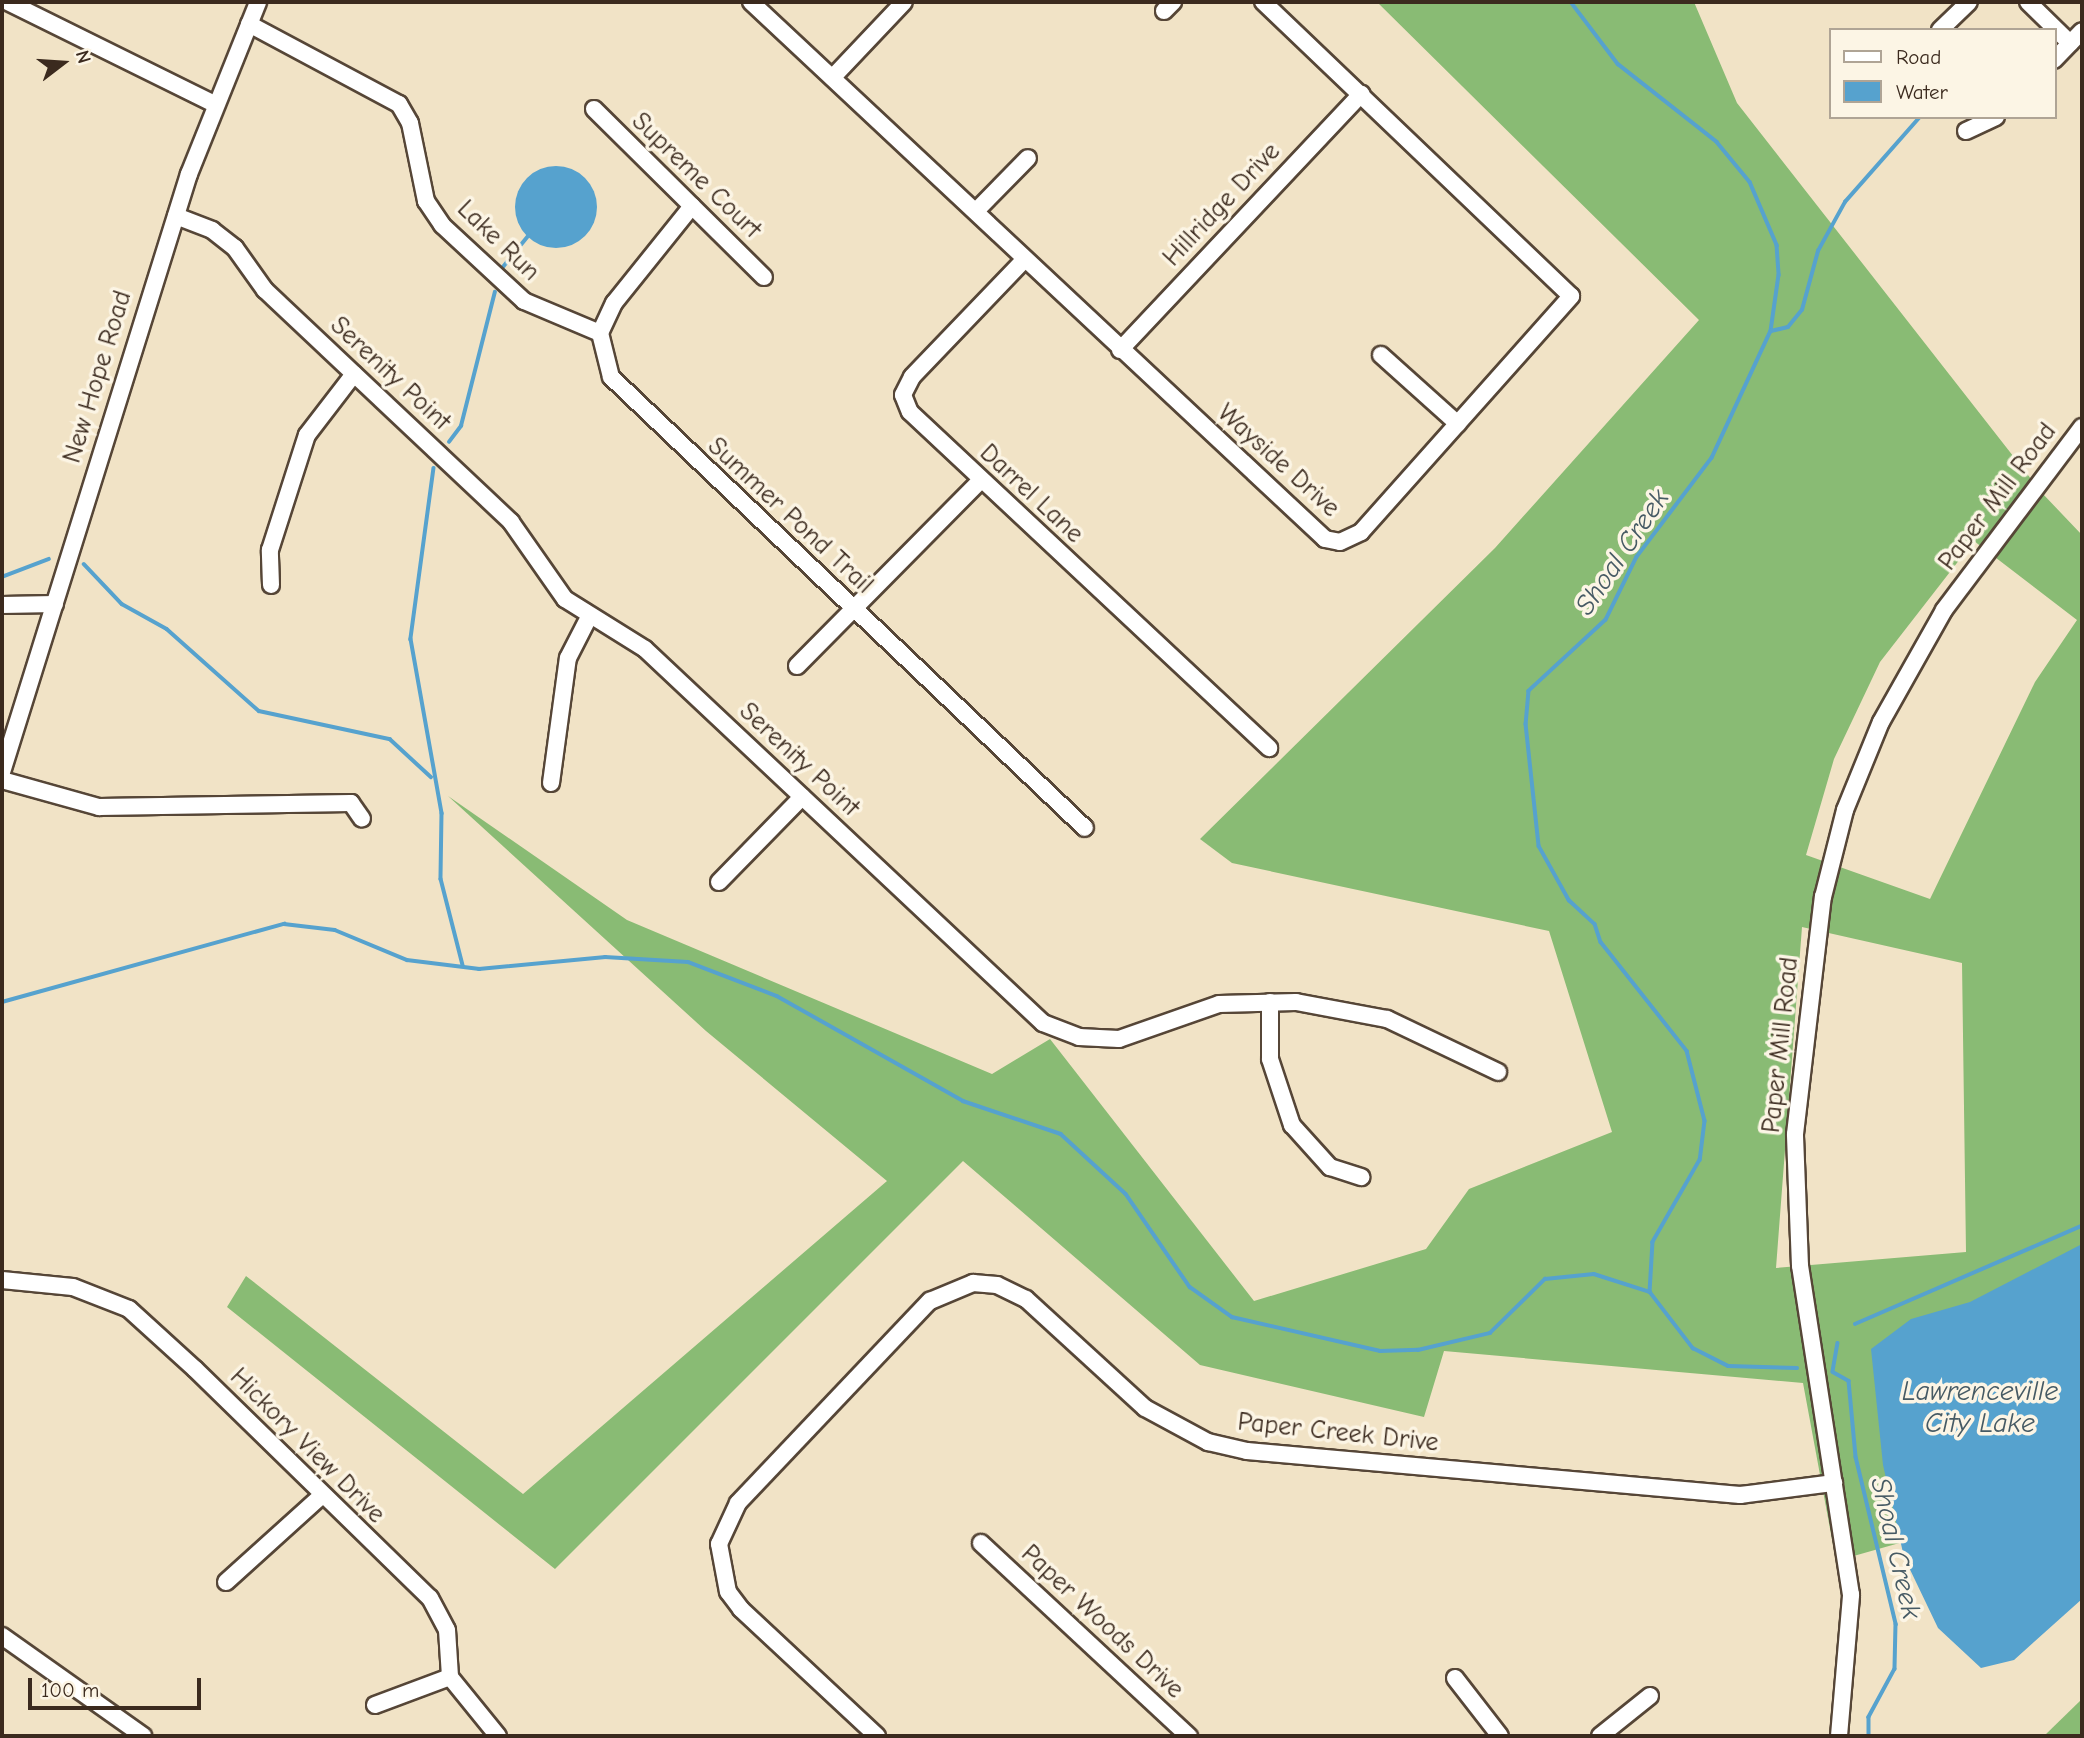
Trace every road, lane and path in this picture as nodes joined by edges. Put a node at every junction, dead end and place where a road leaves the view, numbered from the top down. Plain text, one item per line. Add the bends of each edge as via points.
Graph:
1 (8, 2) edge
2 (258, 2) edge
3 (751, 2) edge
4 (904, 2) edge
5 (1263, 2) edge
6 (1969, 2) edge
7 (2028, 2) edge
8 (248, 24) junction
9 (1942, 28) edge
10 (2055, 28) edge
11 (2056, 29) edge
12 (2082, 31) edge
13 (2070, 43) junction
14 (2056, 58) edge
15 (833, 77) junction
16 (1360, 94) junction
17 (214, 104) junction
18 (594, 110) dead end
19 (1992, 119) edge
20 (1966, 131) dead end
21 (1028, 158) dead end
22 (692, 206) junction
23 (976, 211) junction
24 (176, 216) junction
25 (1025, 258) junction
26 (764, 277) dead end
27 (600, 332) junction
28 (1120, 349) junction
29 (1381, 355) dead end
30 (354, 374) junction
31 (1458, 424) junction
32 (2082, 427) edge
33 (980, 481) junction
34 (271, 585) dead end
35 (55, 604) junction
36 (2, 605) edge
37 (852, 608) junction
38 (590, 615) junction
39 (797, 666) dead end
40 (1269, 748) dead end
41 (2, 772) edge
42 (2, 780) edge
43 (551, 783) dead end
44 (802, 797) junction
45 (362, 819) dead end
46 (1085, 828) dead end
47 (719, 882) dead end
48 (1270, 1002) junction
49 (1498, 1072) dead end
50 (1361, 1177) dead end
51 (2, 1280) edge
52 (1834, 1483) junction
53 (320, 1497) junction
54 (981, 1543) dead end
55 (226, 1582) dead end
56 (2, 1636) edge
57 (450, 1677) junction
58 (1455, 1678) dead end
59 (1650, 1696) dead end
60 (375, 1705) dead end
61 (143, 1736) edge
62 (498, 1736) edge
63 (877, 1736) edge
64 (1189, 1736) edge
65 (1500, 1736) edge
66 (1600, 1736) edge
67 (1839, 1736) edge

1 - 17 street
2 - 8 street, New Hope Road
3 - 15 street, Wayside Drive
4 - 15 street
5 - 16 street, Wayside Drive
6 - 9 street
7 - 10 street
8 - 17 street, New Hope Road
8 - 27 street, Lake Run via 399,104 410,123 426,201 442,225 524,301
11 - 13 street
12 - 13 street
13 - 14 street
15 - 23 street, Wayside Drive
16 - 28 street, Hillridge Drive
16 - 31 street, Wayside Drive via 1571,296
17 - 24 street, New Hope Road
18 - 22 street, Supreme Court
19 - 20 street
21 - 23 street
22 - 26 street, Supreme Court
22 - 27 street via 614,303
23 - 25 street, Wayside Drive
24 - 30 street, Serenity Point via 212,230 235,248 265,290
24 - 35 street, New Hope Road
25 - 28 street, Wayside Drive
25 - 33 street, Darrel Lane via 912,377 903,395 910,412
27 - 37 street, Summer Pond Trail via 611,377 626,396
28 - 31 street, Wayside Drive via 1325,540 1340,542 1361,532
29 - 31 street
30 - 34 street via 307,435 270,550
30 - 38 street, Serenity Point via 512,522 565,599
32 - 52 street, Paper Mill Road via 1944,610 1881,722 1845,810 1823,897 1795,1134 1800,1266
33 - 37 street
33 - 40 street, Darrel Lane
35 - 36 street
35 - 41 street, New Hope Road
37 - 39 street
37 - 46 street, Summer Pond Trail
38 - 43 street via 568,658
38 - 44 street, Serenity Point via 645,649
42 - 45 street via 99,807 351,803
44 - 47 street
44 - 48 street, Serenity Point via 1043,1023 1079,1037 1119,1039 1219,1004
48 - 49 street, Serenity Point via 1387,1018
48 - 50 street via 1270,1059 1292,1125 1329,1167
51 - 53 street, Hickory View Drive via 73,1287 129,1309
52 - 63 street, Paper Creek Drive via 1740,1495 1221,1445 1145,1408 1026,1299 997,1285 973,1283 930,1301 738,1503 719,1544 728,1591 741,1609
52 - 67 street, Paper Mill Road via 1851,1595
53 - 55 street
53 - 57 street, Hickory View Drive via 430,1598 447,1630
54 - 64 street, Paper Woods Drive
56 - 61 street
57 - 60 street
57 - 62 street
58 - 65 street
59 - 66 street

